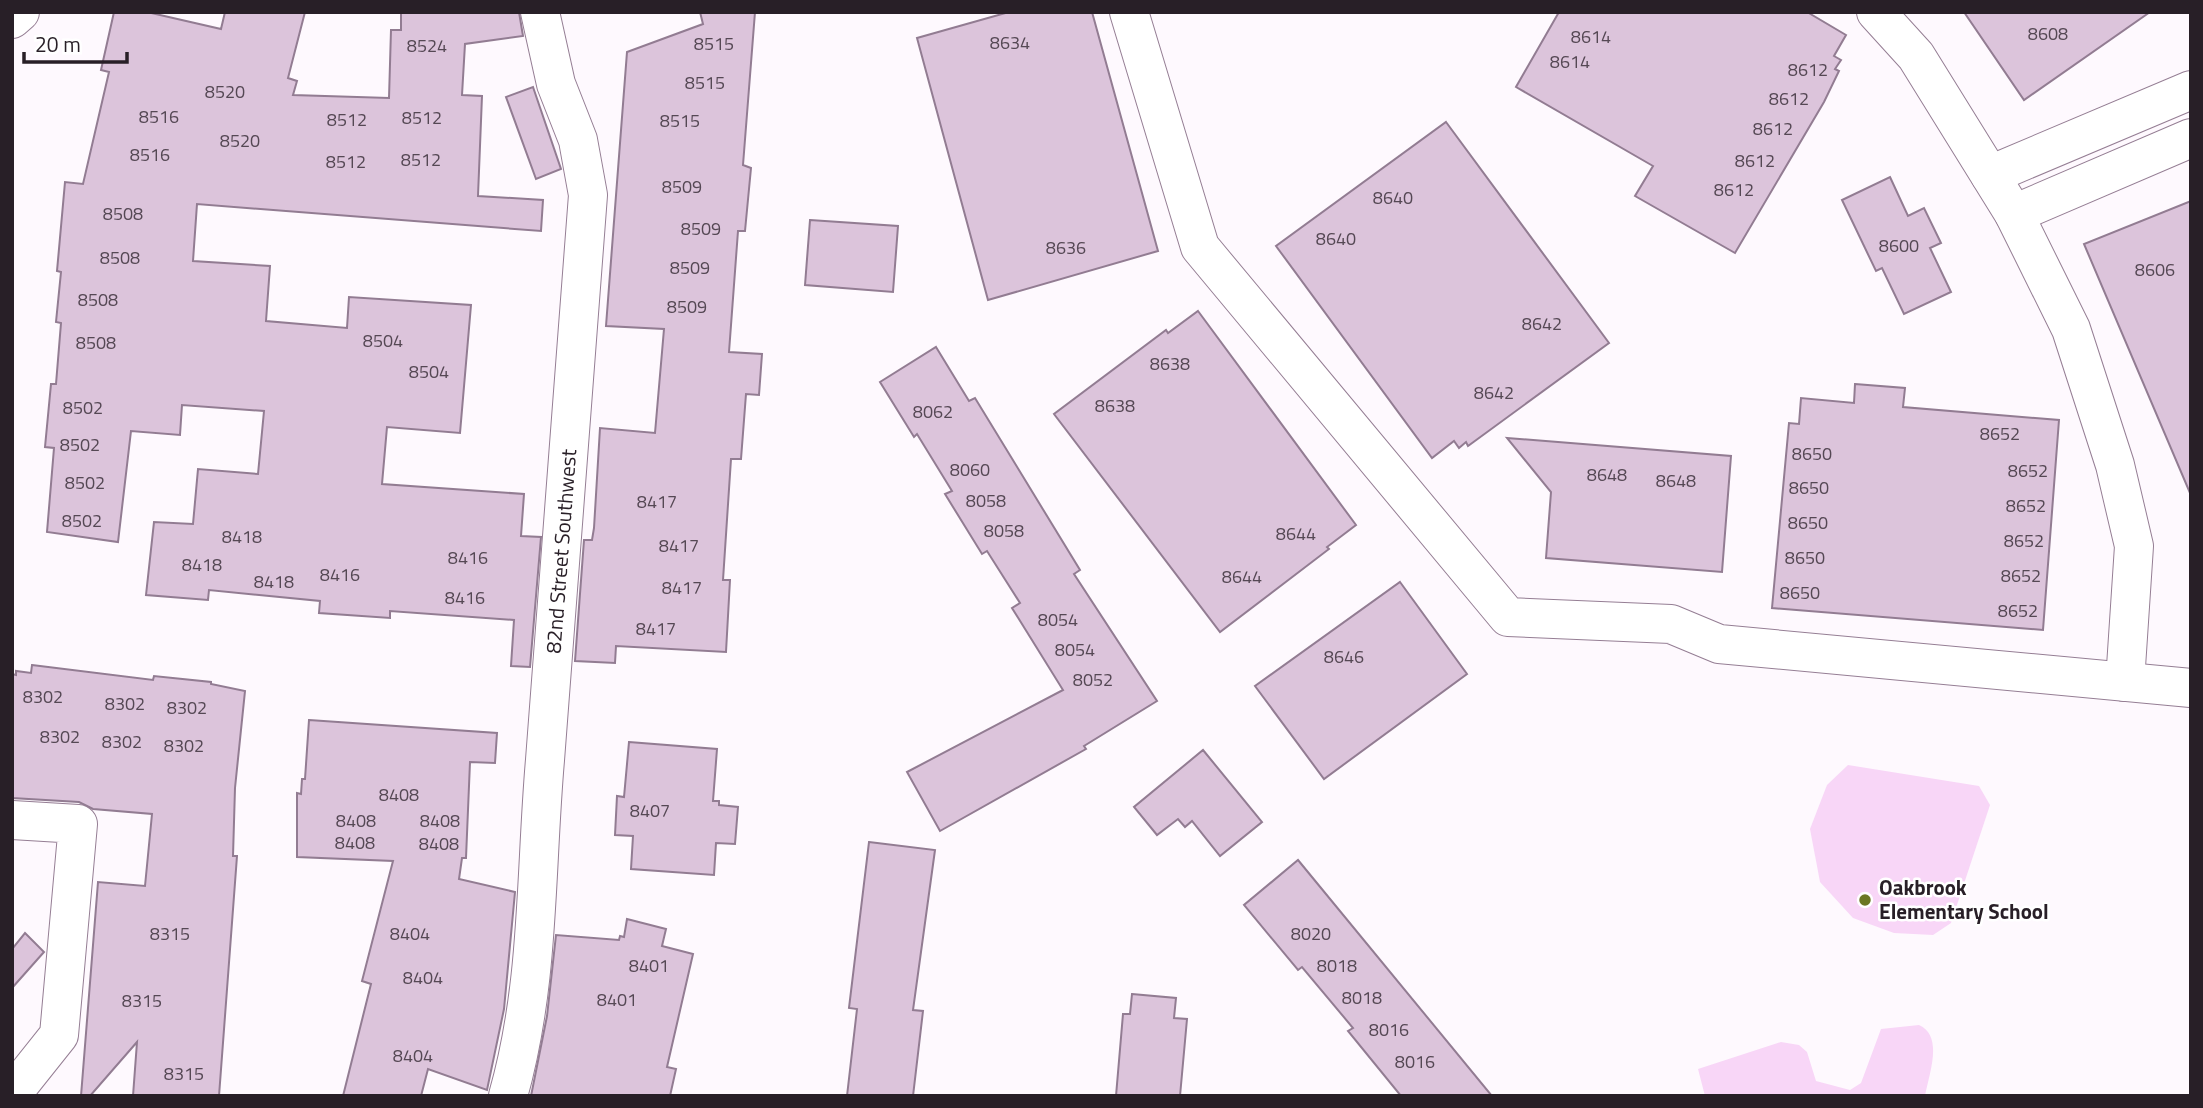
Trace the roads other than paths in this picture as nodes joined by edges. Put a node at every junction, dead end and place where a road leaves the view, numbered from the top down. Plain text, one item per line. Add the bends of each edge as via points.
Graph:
1 (20, 12) edge
2 (540, 12) edge
3 (1129, 12) edge
4 (1876, 12) edge
5 (12, 19) edge
6 (2191, 90) edge
7 (2191, 138) edge
8 (1990, 175) junction
9 (2014, 214) junction
10 (2125, 682) junction
11 (2191, 688) edge
12 (12, 820) edge
13 (12, 1094) edge
14 (508, 1096) edge

1 - 5 street
2 - 14 street, 82nd Street Southwest via 556,84 578,140 588,195 545,760 534,971 521,1052
3 - 10 street via 1200,247 1508,617 1671,624 1720,644
4 - 8 street via 1916,56
6 - 8 street
7 - 9 street
8 - 9 street
9 - 10 street via 2071,330 2134,545
10 - 11 street
12 - 13 street via 78,824 59,1035

